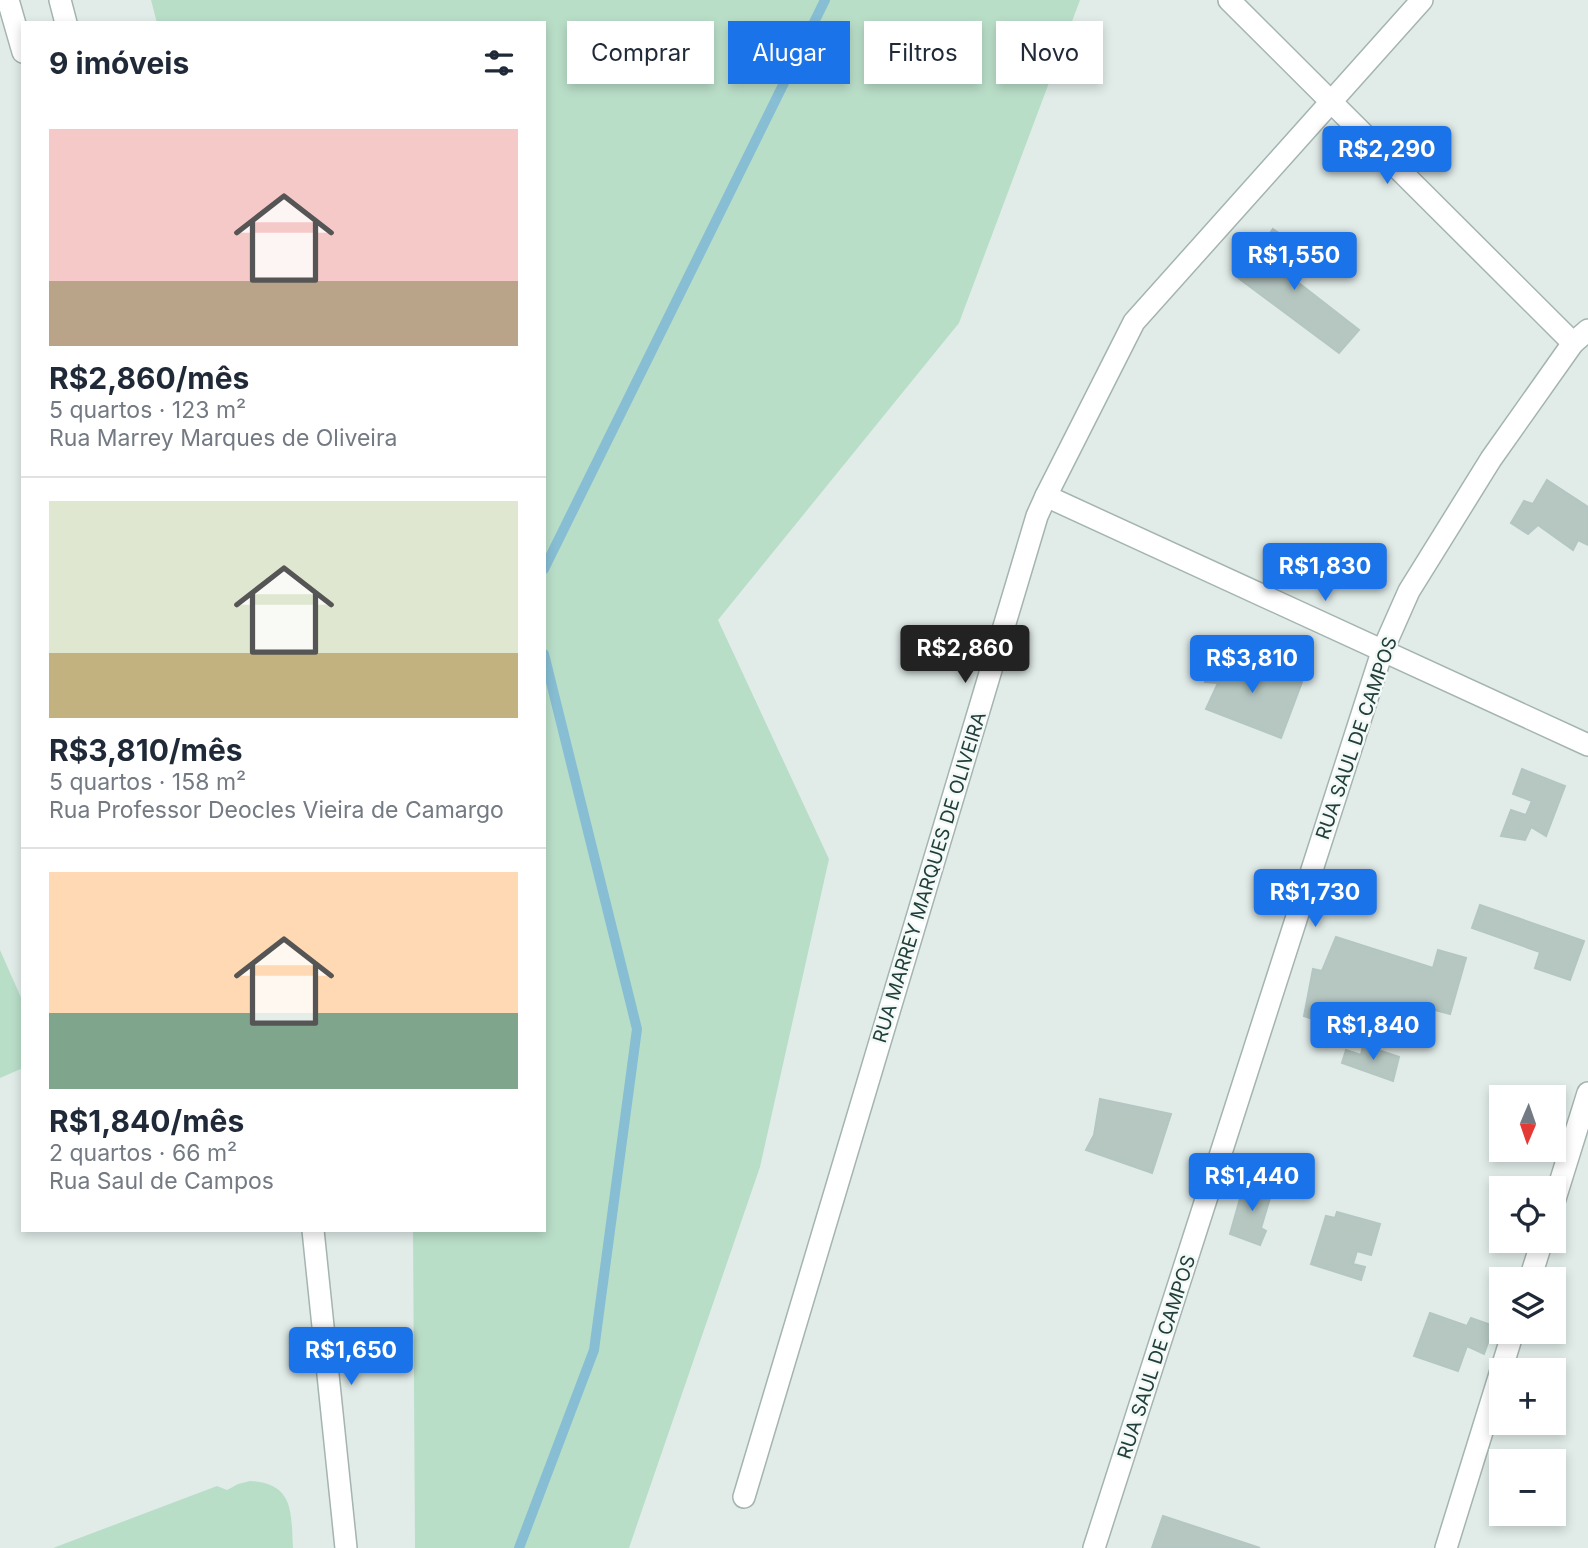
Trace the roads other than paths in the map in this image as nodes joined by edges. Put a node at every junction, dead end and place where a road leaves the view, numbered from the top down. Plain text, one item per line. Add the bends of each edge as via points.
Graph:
1 (8, 0) edge
2 (60, 0) edge
3 (1229, 0) edge
4 (1422, 0) edge
5 (65, 21) edge
6 (21, 45) edge
7 (1332, 102) junction
8 (1581, 337) edge
9 (1046, 496) junction
10 (1382, 652) junction
11 (1588, 745) edge
12 (1588, 1093) edge
13 (1562, 1176) edge
14 (313, 1232) edge
15 (1509, 1344) edge
16 (744, 1497) dead end
17 (346, 1548) edge
18 (1094, 1548) edge
19 (1446, 1548) edge

1 - 6 street
2 - 5 street
3 - 7 street
4 - 7 street, RUA MARREY MARQUES DE OLIVEIRA
7 - 8 street
7 - 9 street, RUA MARREY MARQUES DE OLIVEIRA via 1134,322
8 - 10 street, RUA SAUL DE CAMPOS via 1491,459 1409,591
9 - 10 street
9 - 16 street, RUA MARREY MARQUES DE OLIVEIRA
10 - 11 street
10 - 18 street, RUA SAUL DE CAMPOS
12 - 13 street
14 - 17 street
15 - 19 street

